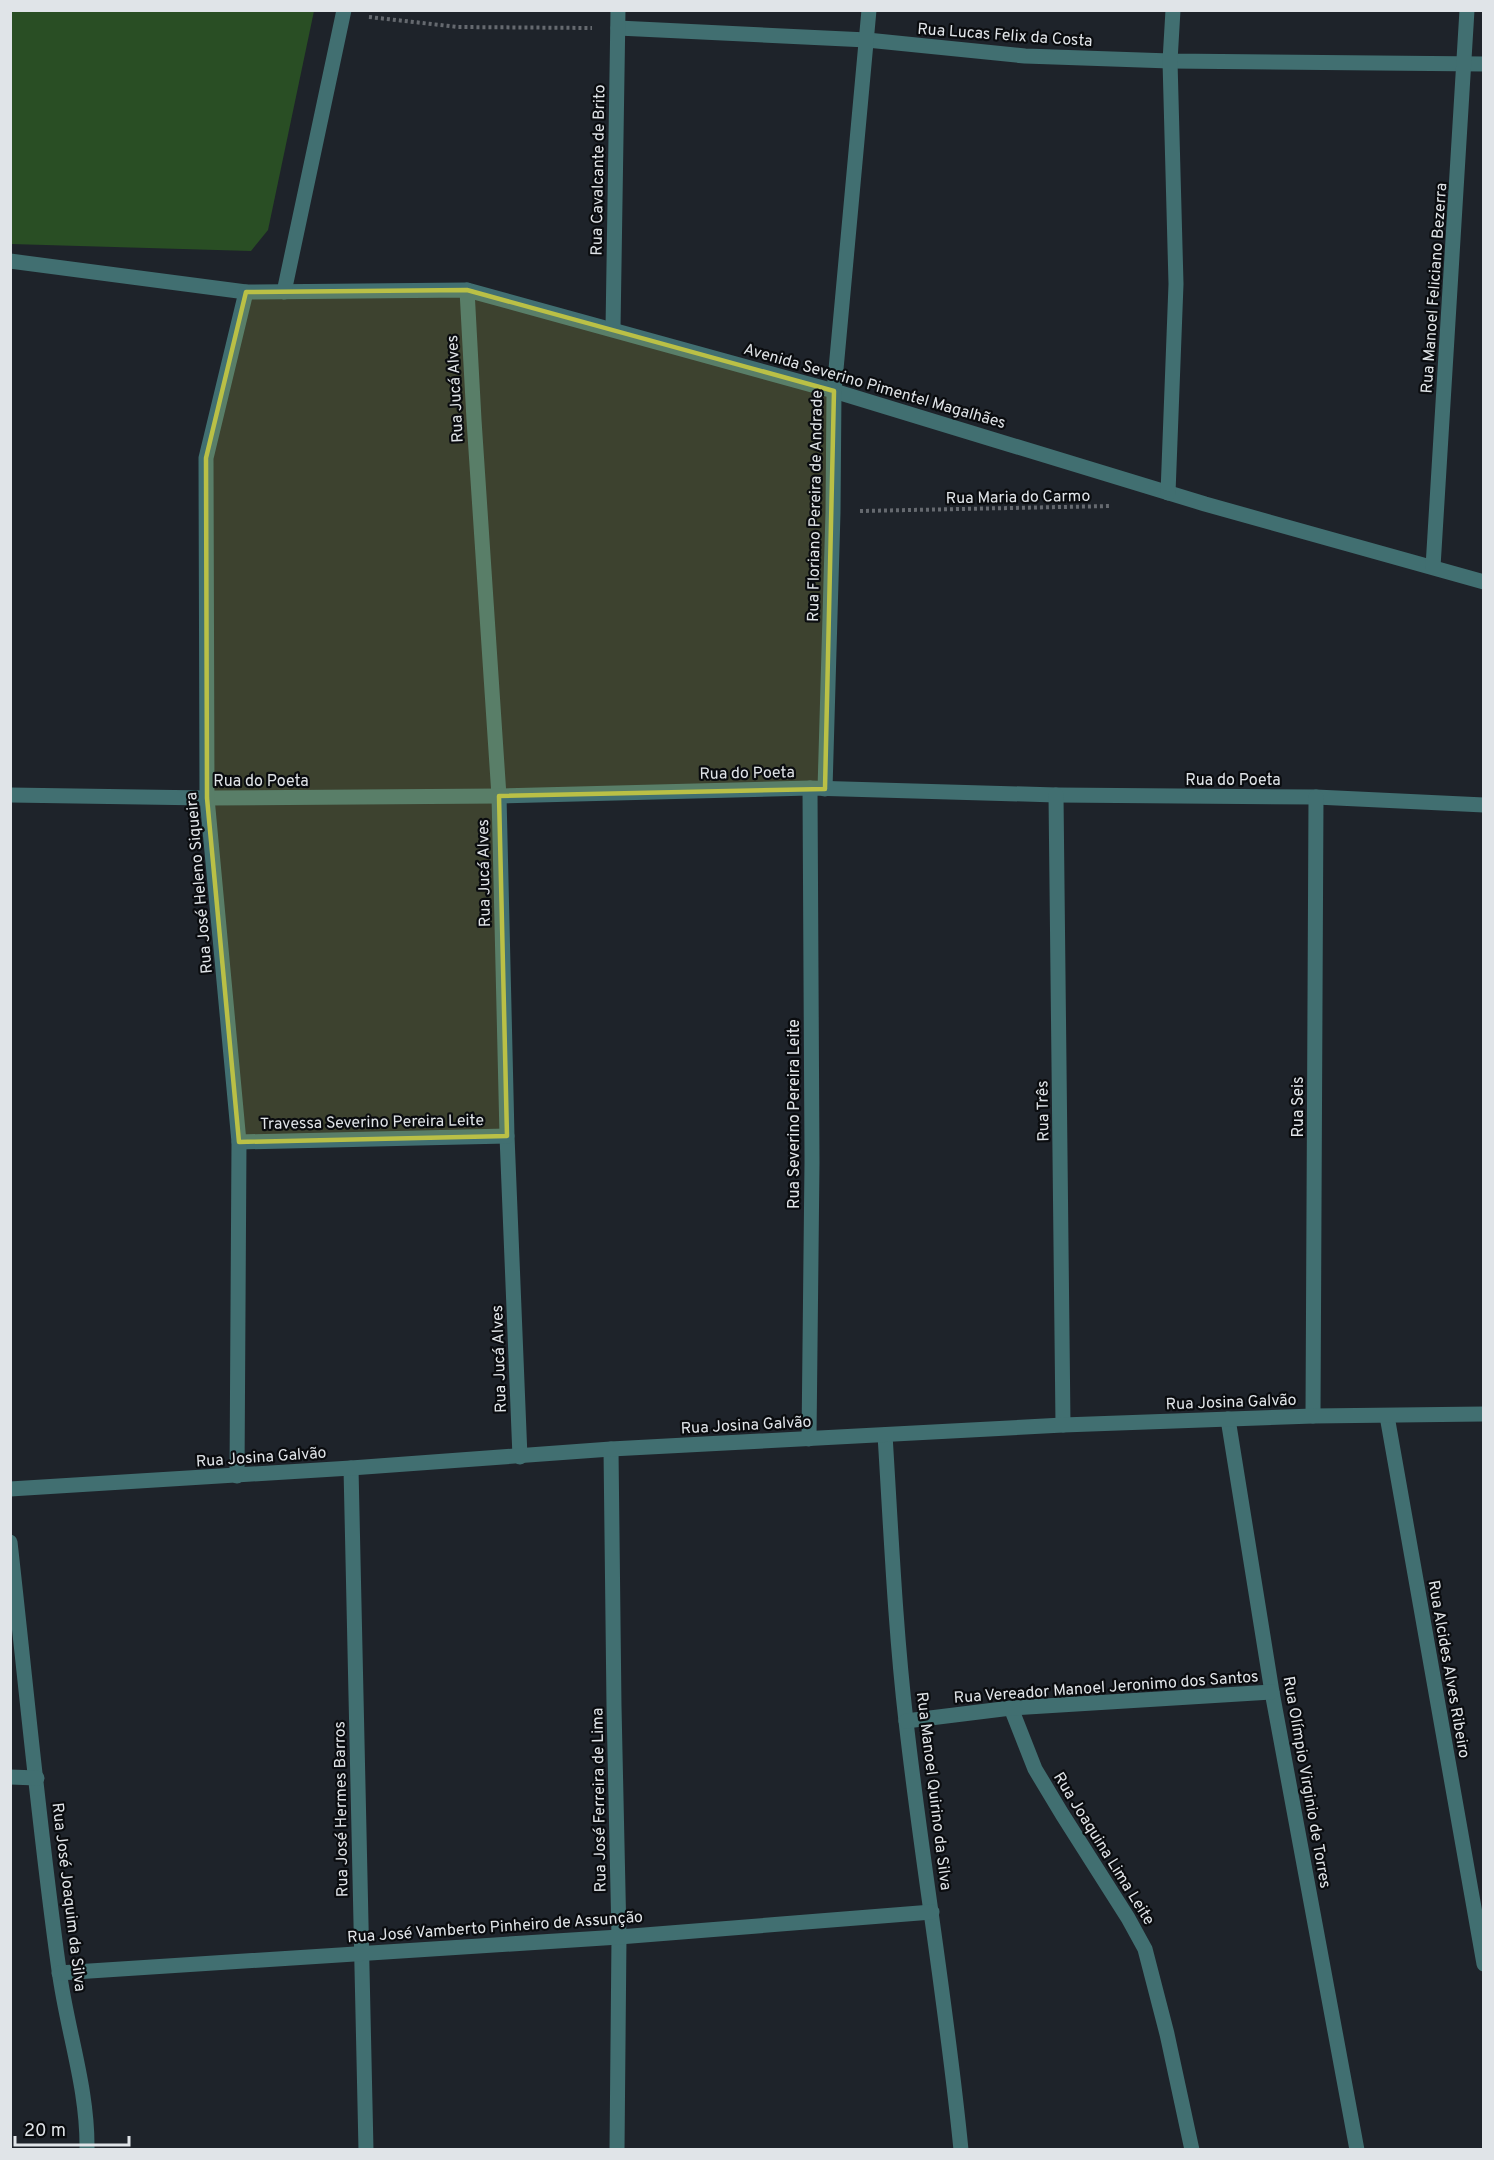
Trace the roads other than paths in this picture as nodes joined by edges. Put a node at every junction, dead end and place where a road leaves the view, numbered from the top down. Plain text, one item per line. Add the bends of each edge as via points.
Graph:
1 (618, 10) edge
2 (869, 10) edge
3 (1173, 10) edge
4 (1467, 10) edge
5 (344, 12) edge
6 (618, 28) junction
7 (867, 40) junction
8 (1170, 61) junction
9 (1465, 63) junction
10 (1484, 64) edge
11 (10, 261) edge
12 (467, 290) junction
13 (246, 292) junction
14 (284, 292) junction
15 (613, 329) junction
16 (834, 391) junction
17 (1168, 493) junction
18 (1433, 567) junction
19 (1484, 582) edge
20 (818, 788) junction
21 (10, 795) edge
22 (1056, 795) junction
23 (499, 796) junction
24 (1316, 797) junction
25 (207, 798) junction
26 (1484, 805) edge
27 (507, 1136) junction
28 (238, 1142) junction
29 (1484, 1413) edge
30 (1313, 1416) junction
31 (1388, 1416) junction
32 (1228, 1419) junction
33 (1064, 1425) junction
34 (885, 1435) junction
35 (809, 1439) junction
36 (611, 1449) junction
37 (520, 1457) junction
38 (351, 1468) junction
39 (237, 1476) junction
40 (10, 1489) edge
41 (10, 1542) edge
42 (1272, 1692) junction
43 (1011, 1708) junction
44 (906, 1721) junction
45 (10, 1777) edge
46 (37, 1778) junction
47 (932, 1912) junction
48 (619, 1937) junction
49 (361, 1952) junction
50 (1484, 1964) edge
51 (59, 1973) junction
52 (87, 2150) edge
53 (366, 2150) edge
54 (617, 2150) edge
55 (961, 2150) edge
56 (1192, 2150) edge
57 (1357, 2150) edge

1 - 6 street, Rua Cavalcante de Brito
2 - 7 street, Rua Floriano Pereira de Andrade
3 - 8 street
4 - 9 street, Rua Manoel Feliciano Bezerra
5 - 14 street
6 - 7 street, Rua Lucas Felix da Costa
6 - 15 street, Rua Cavalcante de Brito
7 - 8 street, Rua Lucas Felix da Costa via 1025,56
7 - 16 street, Rua Floriano Pereira de Andrade
8 - 9 street, Rua Lucas Felix da Costa
8 - 17 street via 1176,284
9 - 10 street, Rua Lucas Felix da Costa
9 - 18 street, Rua Manoel Feliciano Bezerra
11 - 13 street, Avenida Severino Pimentel Magalhães
12 - 14 street, Avenida Severino Pimentel Magalhães
12 - 15 street, Avenida Severino Pimentel Magalhães
12 - 23 street, Rua Jucá Alves
13 - 14 street, Avenida Severino Pimentel Magalhães
13 - 25 street, Rua José Heleno Siqueira via 206,458
15 - 16 street, Avenida Severino Pimentel Magalhães
16 - 17 street, Avenida Severino Pimentel Magalhães
16 - 20 street, Rua Floriano Pereira de Andrade via 833,512
17 - 18 street, Avenida Severino Pimentel Magalhães
18 - 19 street, Avenida Severino Pimentel Magalhães
20 - 22 street, Rua do Poeta
20 - 23 street, Rua do Poeta
20 - 35 street, Rua Severino Pereira Leite
21 - 25 street, Rua do Poeta
22 - 24 street, Rua do Poeta
22 - 33 street, Rua Três
23 - 25 street, Rua do Poeta
23 - 27 street, Rua Jucá Alves
24 - 26 street, Rua do Poeta
24 - 30 street, Rua Seis
25 - 28 street, Rua José Heleno Siqueira
27 - 28 street, Travessa Severino Pereira Leite
27 - 37 street, Rua Jucá Alves
28 - 39 street, Rua José Heleno Siqueira
29 - 31 street, Rua Josina Galvão
30 - 31 street, Rua Josina Galvão
30 - 32 street, Rua Josina Galvão
31 - 50 street, Rua Alcides Alves Ribeiro
32 - 33 street, Rua Josina Galvão
32 - 42 street, Rua Olímpio Virginio de Torres
33 - 34 street, Rua Josina Galvão
34 - 35 street, Rua Josina Galvão
34 - 44 street, Rua Manoel Quirino da Silva
35 - 36 street, Rua Josina Galvão
36 - 37 street, Rua Josina Galvão
36 - 48 street, Rua José Ferreira de Lima
37 - 38 street, Rua Josina Galvão
38 - 39 street, Rua Josina Galvão
38 - 49 street, Rua José Hermes Barros
39 - 40 street, Rua Josina Galvão
41 - 46 street, Rua José Joaquim da Silva
42 - 43 street, Rua Vereador Manoel Jeronimo dos Santos
42 - 57 street, Rua Olímpio Virginio de Torres
43 - 44 street, Rua Vereador Manoel Jeronimo dos Santos
43 - 56 street, Rua Joaquina Lima Leite via 1035,1769 1145,1949
44 - 47 street, Rua Manoel Quirino da Silva
45 - 46 street
46 - 51 street, Rua José Joaquim da Silva
47 - 48 street, Rua José Vamberto Pinheiro de Assunção
47 - 55 street, Rua Manoel Quirino da Silva
48 - 49 street, Rua José Vamberto Pinheiro de Assunção
48 - 54 street, Rua José Ferreira de Lima
49 - 51 street, Rua José Vamberto Pinheiro de Assunção
49 - 53 street, Rua José Hermes Barros
51 - 52 street, Rua José Joaquim da Silva via 81,2075

